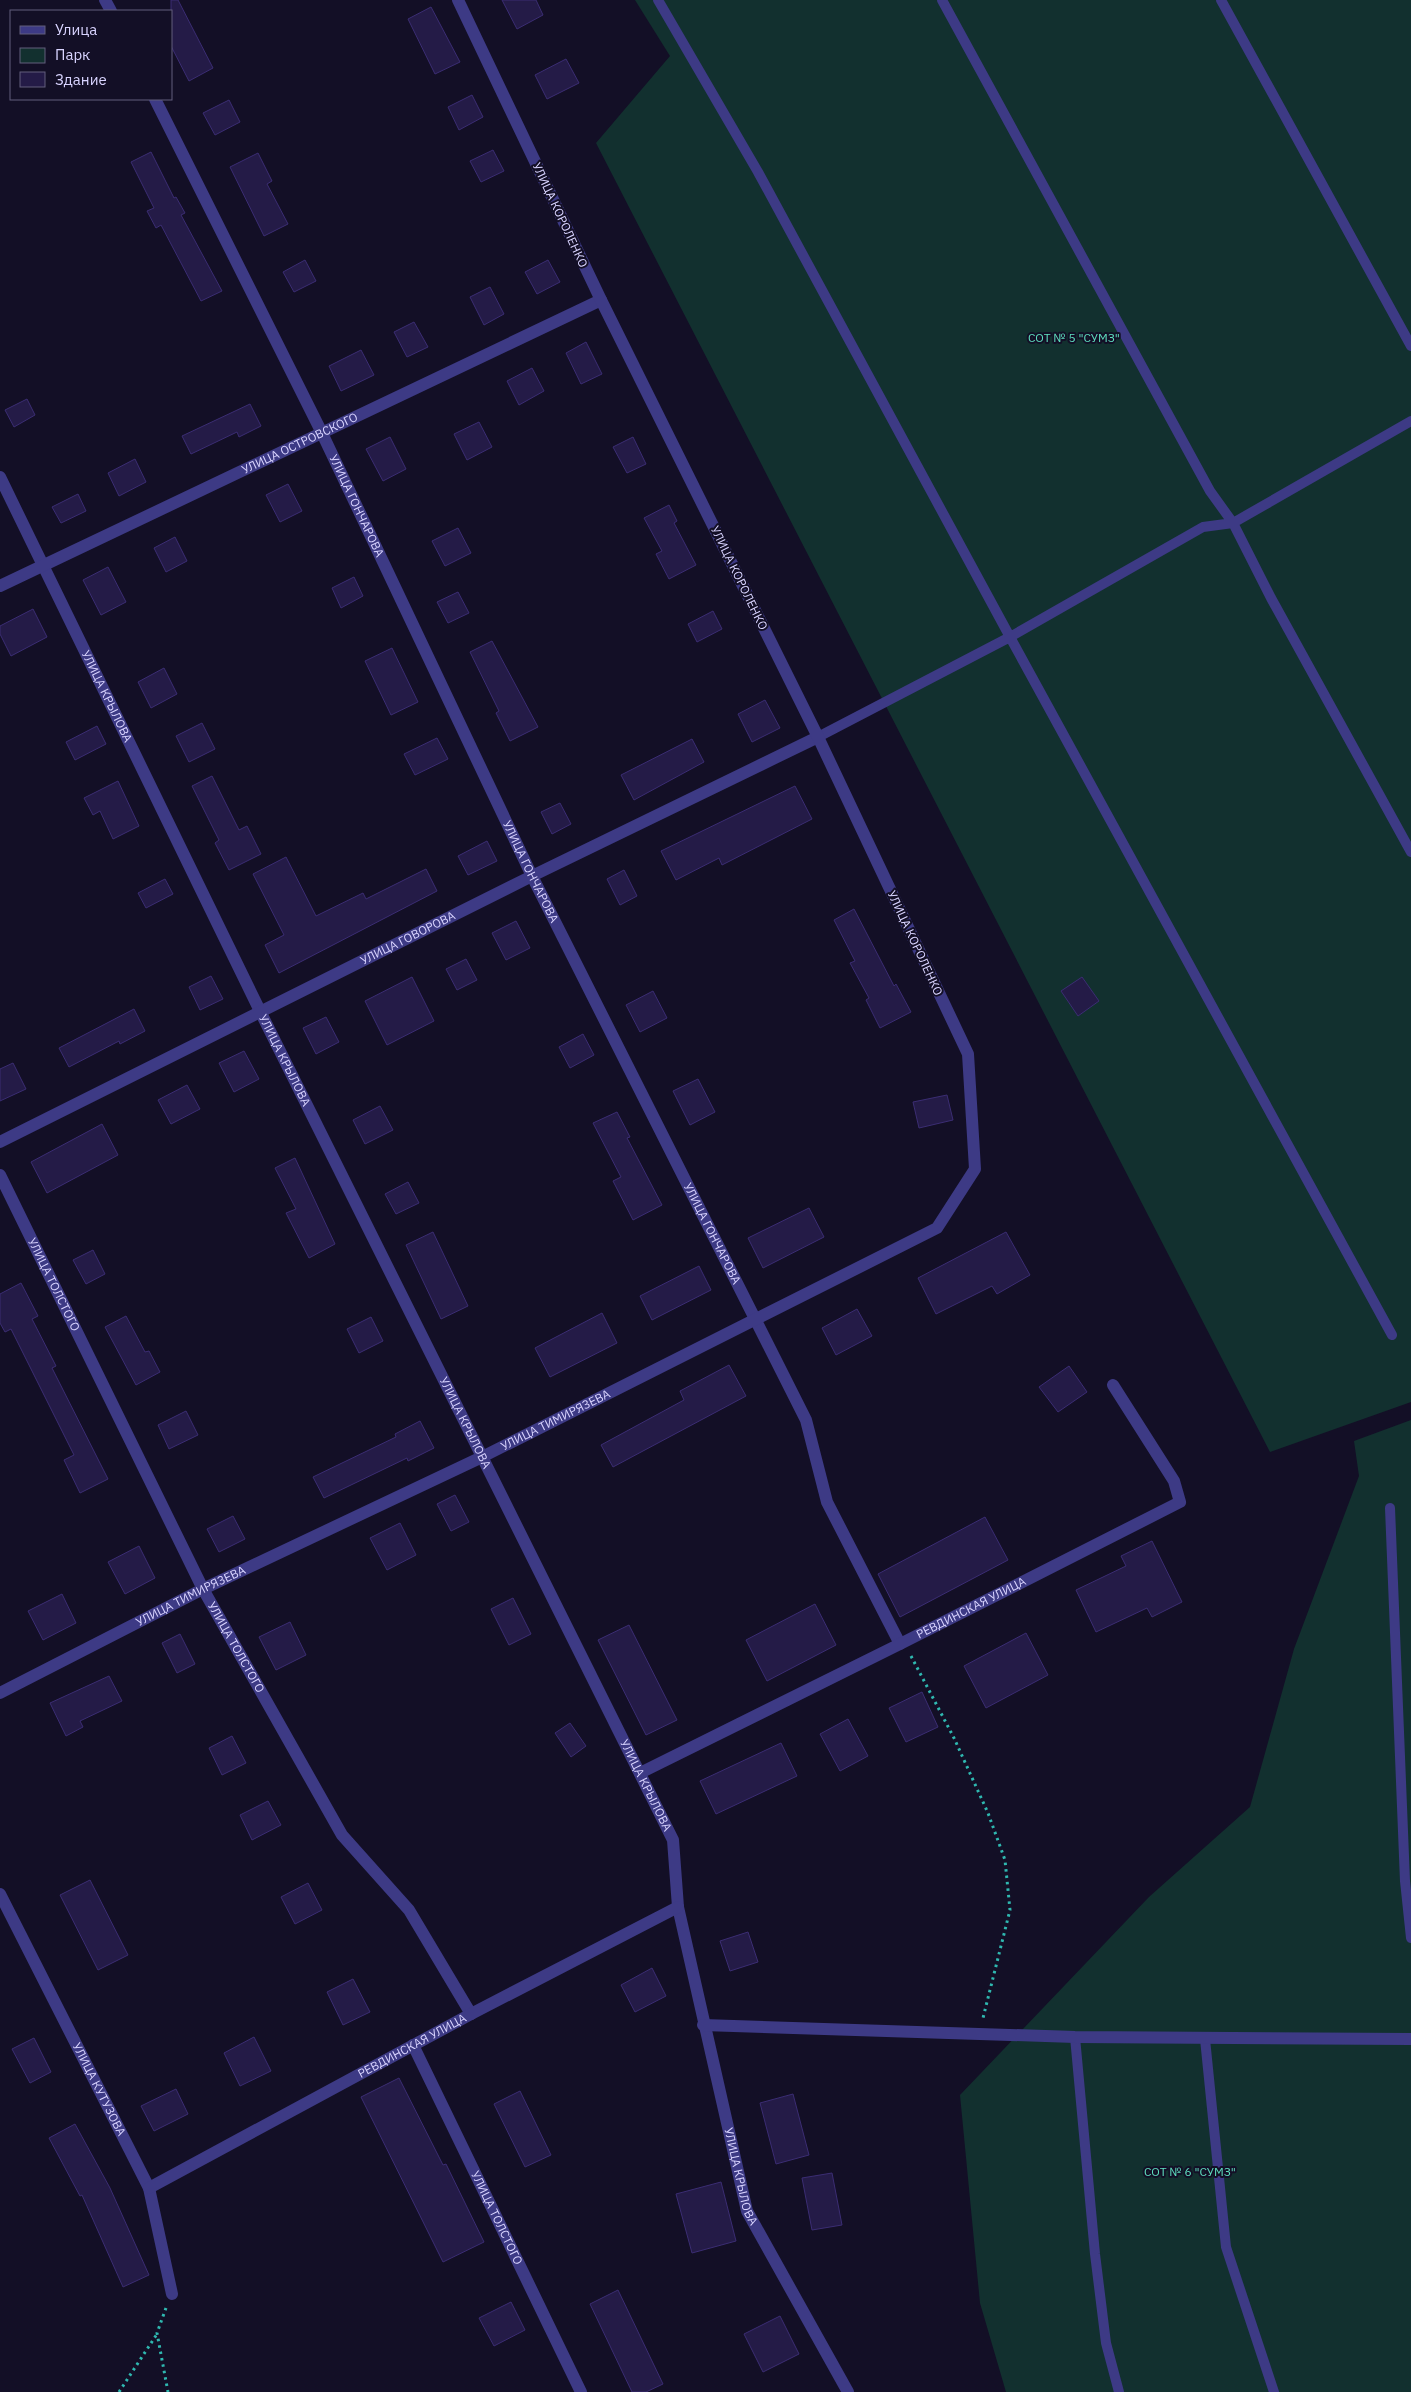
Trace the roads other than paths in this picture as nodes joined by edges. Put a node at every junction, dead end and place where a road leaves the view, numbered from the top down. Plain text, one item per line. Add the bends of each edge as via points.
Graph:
1 (458, 0) edge
2 (658, 0) edge
3 (942, 0) edge
4 (1221, 0) edge
5 (155, 100) edge
6 (601, 300) junction
7 (1411, 346) edge
8 (1411, 422) edge
9 (322, 431) junction
10 (0, 477) edge
11 (1233, 523) junction
12 (42, 565) junction
13 (0, 586) edge
14 (1010, 637) junction
15 (818, 738) junction
16 (1411, 852) edge
17 (532, 876) junction
18 (261, 1013) junction
19 (0, 1142) edge
20 (975, 1169) joint
21 (0, 1175) edge
22 (756, 1318) junction
23 (1392, 1335) dead end
24 (1113, 1385) dead end
25 (482, 1457) junction
26 (1390, 1508) dead end
27 (203, 1588) junction
28 (902, 1643) junction
29 (0, 1693) edge
30 (640, 1773) junction
31 (0, 1894) edge
32 (678, 1907) junction
33 (1411, 1938) edge
34 (471, 2014) junction
35 (703, 2025) junction
36 (1075, 2037) junction
37 (1205, 2039) junction
38 (1411, 2039) edge
39 (413, 2045) junction
40 (149, 2188) junction
41 (172, 2294) road end
42 (581, 2392) edge
43 (848, 2392) edge
44 (1119, 2392) edge
45 (1274, 2392) edge

1 - 6 street, УЛИЦА КОРОЛЕНКО
2 - 14 lane via 758,172
3 - 11 lane via 1210,491
4 - 7 lane
5 - 9 street, УЛИЦА ГОНЧАРОВА
6 - 9 street, УЛИЦА ОСТРОВСКОГО
6 - 15 street, УЛИЦА КОРОЛЕНКО
8 - 11 lane
9 - 12 street, УЛИЦА ОСТРОВСКОГО
9 - 17 street, УЛИЦА ГОНЧАРОВА
10 - 12 street, УЛИЦА КРЫЛОВА
11 - 14 lane via 1203,527
11 - 16 lane
12 - 13 street, УЛИЦА ОСТРОВСКОГО
12 - 18 street, УЛИЦА КРЫЛОВА
14 - 15 lane
14 - 23 lane
15 - 17 street, УЛИЦА ГОВОРОВА
15 - 20 street, УЛИЦА КОРОЛЕНКО via 968,1054
17 - 18 street, УЛИЦА ГОВОРОВА
17 - 22 street, УЛИЦА ГОНЧАРОВА
18 - 19 street, УЛИЦА ГОВОРОВА
18 - 25 street, УЛИЦА КРЫЛОВА
20 - 22 street, УЛИЦА ТИМИРЯЗЕВА via 937,1228
21 - 27 street, УЛИЦА ТОЛСТОГО
22 - 25 street, УЛИЦА ТИМИРЯЗЕВА
22 - 28 street, УЛИЦА ГОНЧАРОВА via 806,1420 827,1502
24 - 28 street, РЕВДИНСКАЯ УЛИЦА via 1174,1481 1180,1502
25 - 27 street, УЛИЦА ТИМИРЯЗЕВА
25 - 30 street, УЛИЦА КРЫЛОВА
26 - 33 lane via 1405,1881
27 - 29 street, УЛИЦА ТИМИРЯЗЕВА
27 - 34 street, УЛИЦА ТОЛСТОГО via 342,1835 410,1910
28 - 30 street, РЕВДИНСКАЯ УЛИЦА
30 - 32 street, УЛИЦА КРЫЛОВА via 673,1840
31 - 40 street, УЛИЦА КУТУЗОВА
32 - 34 street, РЕВДИНСКАЯ УЛИЦА
32 - 35 street, УЛИЦА КРЫЛОВА
34 - 39 street, РЕВДИНСКАЯ УЛИЦА
35 - 36 street
35 - 43 street, УЛИЦА КРЫЛОВА via 747,2211
36 - 37 street
36 - 44 lane via 1104,2333
37 - 38 street
37 - 45 lane via 1226,2248
39 - 40 street, РЕВДИНСКАЯ УЛИЦА
39 - 42 street, УЛИЦА ТОЛСТОГО
40 - 41 street, УЛИЦА КУТУЗОВА

